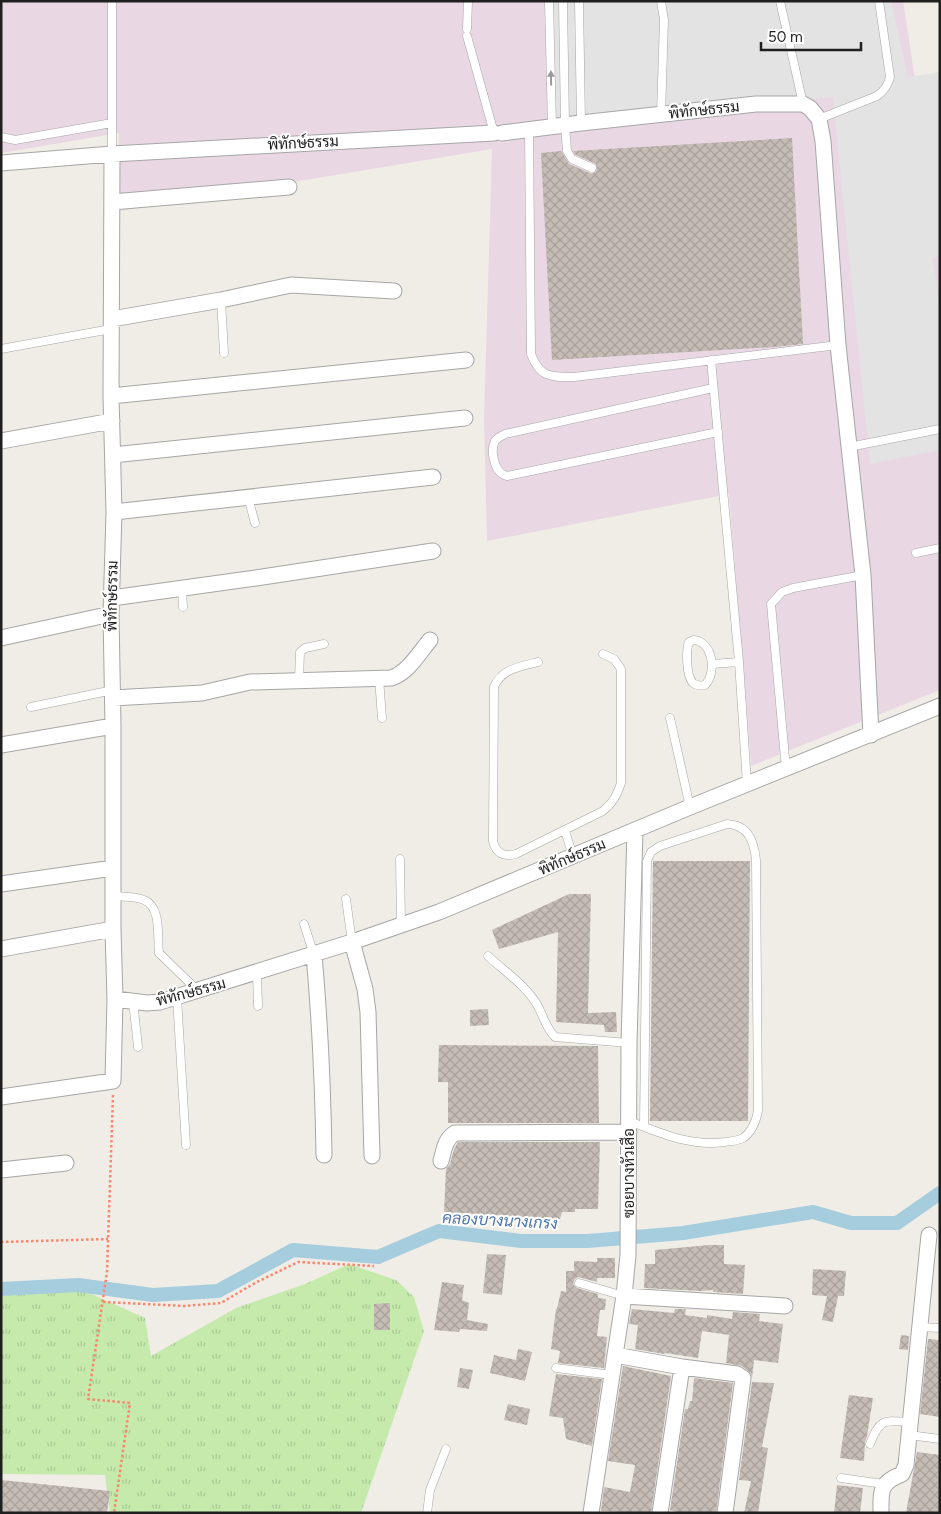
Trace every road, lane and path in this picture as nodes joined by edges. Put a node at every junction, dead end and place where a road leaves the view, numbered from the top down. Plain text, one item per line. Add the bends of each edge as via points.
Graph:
1 (112, 1) edge
2 (468, 1) edge
3 (549, 1) edge
4 (563, 1) edge
5 (579, 1) edge
6 (661, 1) edge
7 (780, 1) edge
8 (880, 1) edge
9 (803, 104) junction
10 (662, 114) junction
11 (819, 119) junction
12 (112, 123) junction
13 (581, 123) junction
14 (558, 126) junction
15 (529, 131) junction
16 (498, 133) junction
17 (1, 137) edge
18 (112, 154) junction
19 (1, 163) edge
20 (592, 168) dead end
21 (289, 187) dead end
22 (112, 202) junction
23 (394, 291) dead end
24 (221, 300) junction
25 (112, 324) junction
26 (838, 345) junction
27 (1, 349) edge
28 (224, 353) dead end
29 (466, 360) dead end
30 (711, 360) junction
31 (713, 388) junction
32 (111, 396) junction
33 (465, 418) dead end
34 (112, 421) junction
35 (940, 429) edge
36 (718, 432) junction
37 (1, 441) edge
38 (849, 447) junction
39 (113, 455) junction
40 (433, 477) dead end
41 (248, 497) junction
42 (114, 512) junction
43 (255, 523) dead end
44 (940, 548) edge
45 (433, 551) dead end
46 (916, 553) dead end
47 (863, 575) junction
48 (182, 588) junction
49 (112, 598) junction
50 (183, 607) dead end
51 (111, 614) junction
52 (1, 638) edge
53 (430, 640) dead end
54 (324, 644) dead end
55 (603, 654) dead end
56 (538, 662) dead end
57 (739, 662) junction
58 (712, 664) junction
59 (379, 678) junction
60 (299, 680) junction
61 (113, 694) junction
62 (940, 706) edge
63 (31, 707) dead end
64 (382, 718) dead end
65 (670, 718) dead end
66 (113, 726) junction
67 (871, 735) junction
68 (1, 745) edge
69 (786, 769) junction
70 (747, 784) junction
71 (690, 807) junction
72 (564, 831) junction
73 (635, 831) junction
74 (574, 856) junction
75 (400, 859) dead end
76 (113, 868) junction
77 (1, 884) edge
78 (113, 896) junction
79 (346, 898) dead end
80 (304, 924) dead end
81 (401, 925) junction
82 (113, 929) junction
83 (352, 942) junction
84 (1, 949) edge
85 (314, 955) junction
86 (488, 956) dead end
87 (256, 973) junction
88 (199, 992) junction
89 (115, 998) junction
90 (177, 998) junction
91 (133, 1001) junction
92 (258, 1006) dead end
93 (629, 1043) junction
94 (138, 1047) dead end
95 (113, 1081) junction
96 (1, 1097) edge
97 (629, 1126) junction
98 (644, 1126) junction
99 (186, 1145) dead end
100 (324, 1155) dead end
101 (372, 1156) dead end
102 (442, 1161) dead end
103 (66, 1163) dead end
104 (1, 1170) edge
105 (929, 1235) dead end
106 (108, 1239) junction
107 (1, 1242) edge
108 (374, 1266) dead end
109 (579, 1282) dead end
110 (624, 1296) junction
111 (103, 1302) junction
112 (785, 1306) dead end
113 (920, 1327) junction
114 (940, 1328) edge
115 (615, 1355) junction
116 (682, 1367) junction
117 (556, 1368) dead end
118 (612, 1375) junction
119 (910, 1429) junction
120 (940, 1439) edge
121 (870, 1444) dead end
122 (446, 1449) dead end
123 (841, 1478) dead end
124 (884, 1484) junction
125 (114, 1513) edge
126 (427, 1513) edge
127 (591, 1513) edge
128 (660, 1513) edge
129 (725, 1513) edge
130 (881, 1513) edge

1 - 12 lane
2 - 16 lane via 467,32
14 -> 3 lane
4 - 14 lane
5 - 13 lane
6 - 10 lane via 664,20
7 - 9 lane
8 - 11 lane via 890,77 888,84 877,96
9 - 10 street, พิทักษ์ธรรม via 756,104
9 - 11 street
10 - 13 street, พิทักษ์ธรรม
11 - 26 street
12 - 17 lane via 15,140
12 - 18 lane
13 - 14 street, พิทักษ์ธรรม
14 - 15 street, พิทักษ์ธรรม
14 - 20 lane via 572,159
15 - 16 street, พิทักษ์ธรรม
15 - 30 lane via 532,354 540,371 548,376 574,377
16 - 18 street, พิทักษ์ธรรม
18 - 19 street, พิทักษ์ธรรม
18 - 22 street, พิทักษ์ธรรม
21 - 22 street
22 - 25 street, พิทักษ์ธรรม
23 - 24 street via 291,285
24 - 25 street
24 - 28 lane
25 - 27 lane
25 - 32 street, พิทักษ์ธรรม
26 - 30 lane
26 - 38 street
29 - 32 street
30 - 31 lane
31 - 36 lane
31 - 36 lane via 505,434 494,443 495,464 502,475 507,476
32 - 34 street, พิทักษ์ธรรม
33 - 39 street
34 - 37 street
34 - 39 street, พิทักษ์ธรรม
35 - 38 lane
36 - 57 lane
38 - 47 street
39 - 42 street, พิทักษ์ธรรม
40 - 41 street
41 - 42 street
41 - 43 lane
42 - 49 street, พิทักษ์ธรรม
44 - 46 lane
45 - 48 street
47 - 67 street
47 - 69 lane via 793,588 782,592 771,604
48 - 49 street
48 - 50 lane
49 - 51 street, พิทักษ์ธรรม
51 - 52 street
51 - 61 street, พิทักษ์ธรรม
53 - 59 street via 399,676
54 - 60 lane via 300,652
55 - 72 lane via 614,659 621,669 621,783 616,796 603,811
56 - 72 lane via 503,674 494,687 493,841 497,851 508,856
57 - 58 lane
57 - 70 lane
58 - 58 lane via 710,680 705,685 694,683 690,678 686,649 689,642 694,640 706,645
59 - 60 street
59 - 64 lane
60 - 61 street via 250,682 202,693
61 - 63 lane
61 - 66 street, พิทักษ์ธรรม
62 - 67 street, พิทักษ์ธรรม
65 - 71 lane
66 - 68 street
66 - 76 street, พิทักษ์ธรรม
67 - 69 street, พิทักษ์ธรรม
69 - 70 street, พิทักษ์ธรรม
70 - 71 street, พิทักษ์ธรรม
71 - 73 street, พิทักษ์ธรรม
72 - 74 lane
73 - 74 street, พิทักษ์ธรรม
73 - 93 street, ซอยบางหัวเสือ
74 - 81 street, พิทักษ์ธรรม
75 - 81 lane
76 - 77 street
76 - 78 street, พิทักษ์ธรรม
78 - 82 street, พิทักษ์ธรรม
78 - 88 lane via 143,899 150,903 156,916 159,953
79 - 83 lane
80 - 85 lane
81 - 83 street, พิทักษ์ธรรม
82 - 84 street
82 - 89 street, พิทักษ์ธรรม
83 - 85 street, พิทักษ์ธรรม
83 - 101 street via 368,1012
85 - 87 street, พิทักษ์ธรรม
85 - 100 street via 323,1075
86 - 93 lane via 526,990 555,1037
87 - 88 street, พิทักษ์ธรรม
87 - 92 lane
88 - 90 street, พิทักษ์ธรรม
89 - 91 street, พิทักษ์ธรรม
89 - 95 street
90 - 91 street, พิทักษ์ธรรม via 160,1002
90 - 99 lane
91 - 94 lane
93 - 97 street, ซอยบางหัวเสือ
95 - 96 street
95 - 106 path
97 - 98 lane
97 - 102 street via 455,1133 446,1141
97 - 110 street, ซอยบางหัวเสือ via 628,1255
98 - 98 lane via 646,861 660,846 727,824 736,824 751,838 756,860 758,1112 744,1138 715,1144 669,1137
103 - 104 street
105 - 113 street
106 - 107 path
106 - 111 path
108 - 111 path via 298,1262 221,1303 184,1306
109 - 110 lane
110 - 112 street
110 - 115 street, ซอยบางหัวเสือ
111 - 125 path via 88,1399 130,1403
113 - 114 lane
113 - 119 street
115 - 116 street
115 - 118 street, ซอยบางหัวเสือ
116 - 128 street
116 - 129 street via 737,1374 743,1378
117 - 118 lane
118 - 127 street, ซอยบางหัวเสือ
119 - 120 lane
119 - 121 lane via 889,1421 880,1424
119 - 124 street via 904,1471
122 - 126 lane via 430,1490
123 - 124 lane
124 - 130 street

